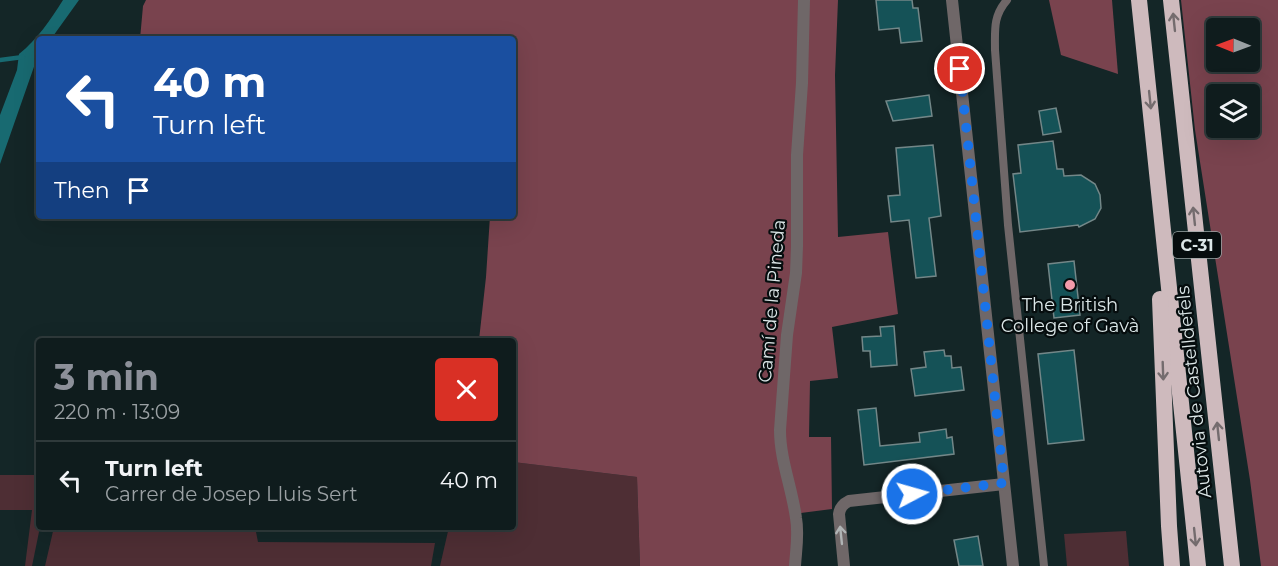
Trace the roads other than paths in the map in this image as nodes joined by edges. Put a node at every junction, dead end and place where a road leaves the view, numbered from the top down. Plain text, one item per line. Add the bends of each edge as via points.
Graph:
1 (804, 0) edge
2 (952, 0) edge
3 (1007, 0) edge
4 (1139, 0) edge
5 (1171, 0) edge
6 (1156, 166) junction
7 (1004, 483) junction
8 (1224, 489) junction
9 (1169, 526) junction
10 (795, 566) edge
11 (844, 566) edge
12 (1013, 566) edge
13 (1044, 566) edge
14 (1168, 566) edge
15 (1172, 566) edge
16 (1198, 566) edge
17 (1232, 566) edge
18 (1237, 566) edge

1 - 10 street, Camí de la Pineda via 796,264 780,430 797,520
2 - 7 street
3 - 13 lane via 999,9 995,27 996,62 1008,225
4 -> 6 highway, Autovia de Castelldefels / C-31
8 -> 5 highway, Autovia de Castelldefels / C-31
6 -> 9 highway
6 -> 16 highway, Autovia de Castelldefels / C-31
11 -> 7 street via 838,514 843,504 856,499
7 - 12 street
8 - 17 highway, Autovia de Castelldefels / C-31
8 - 18 highway
9 - 14 highway
9 - 15 highway

